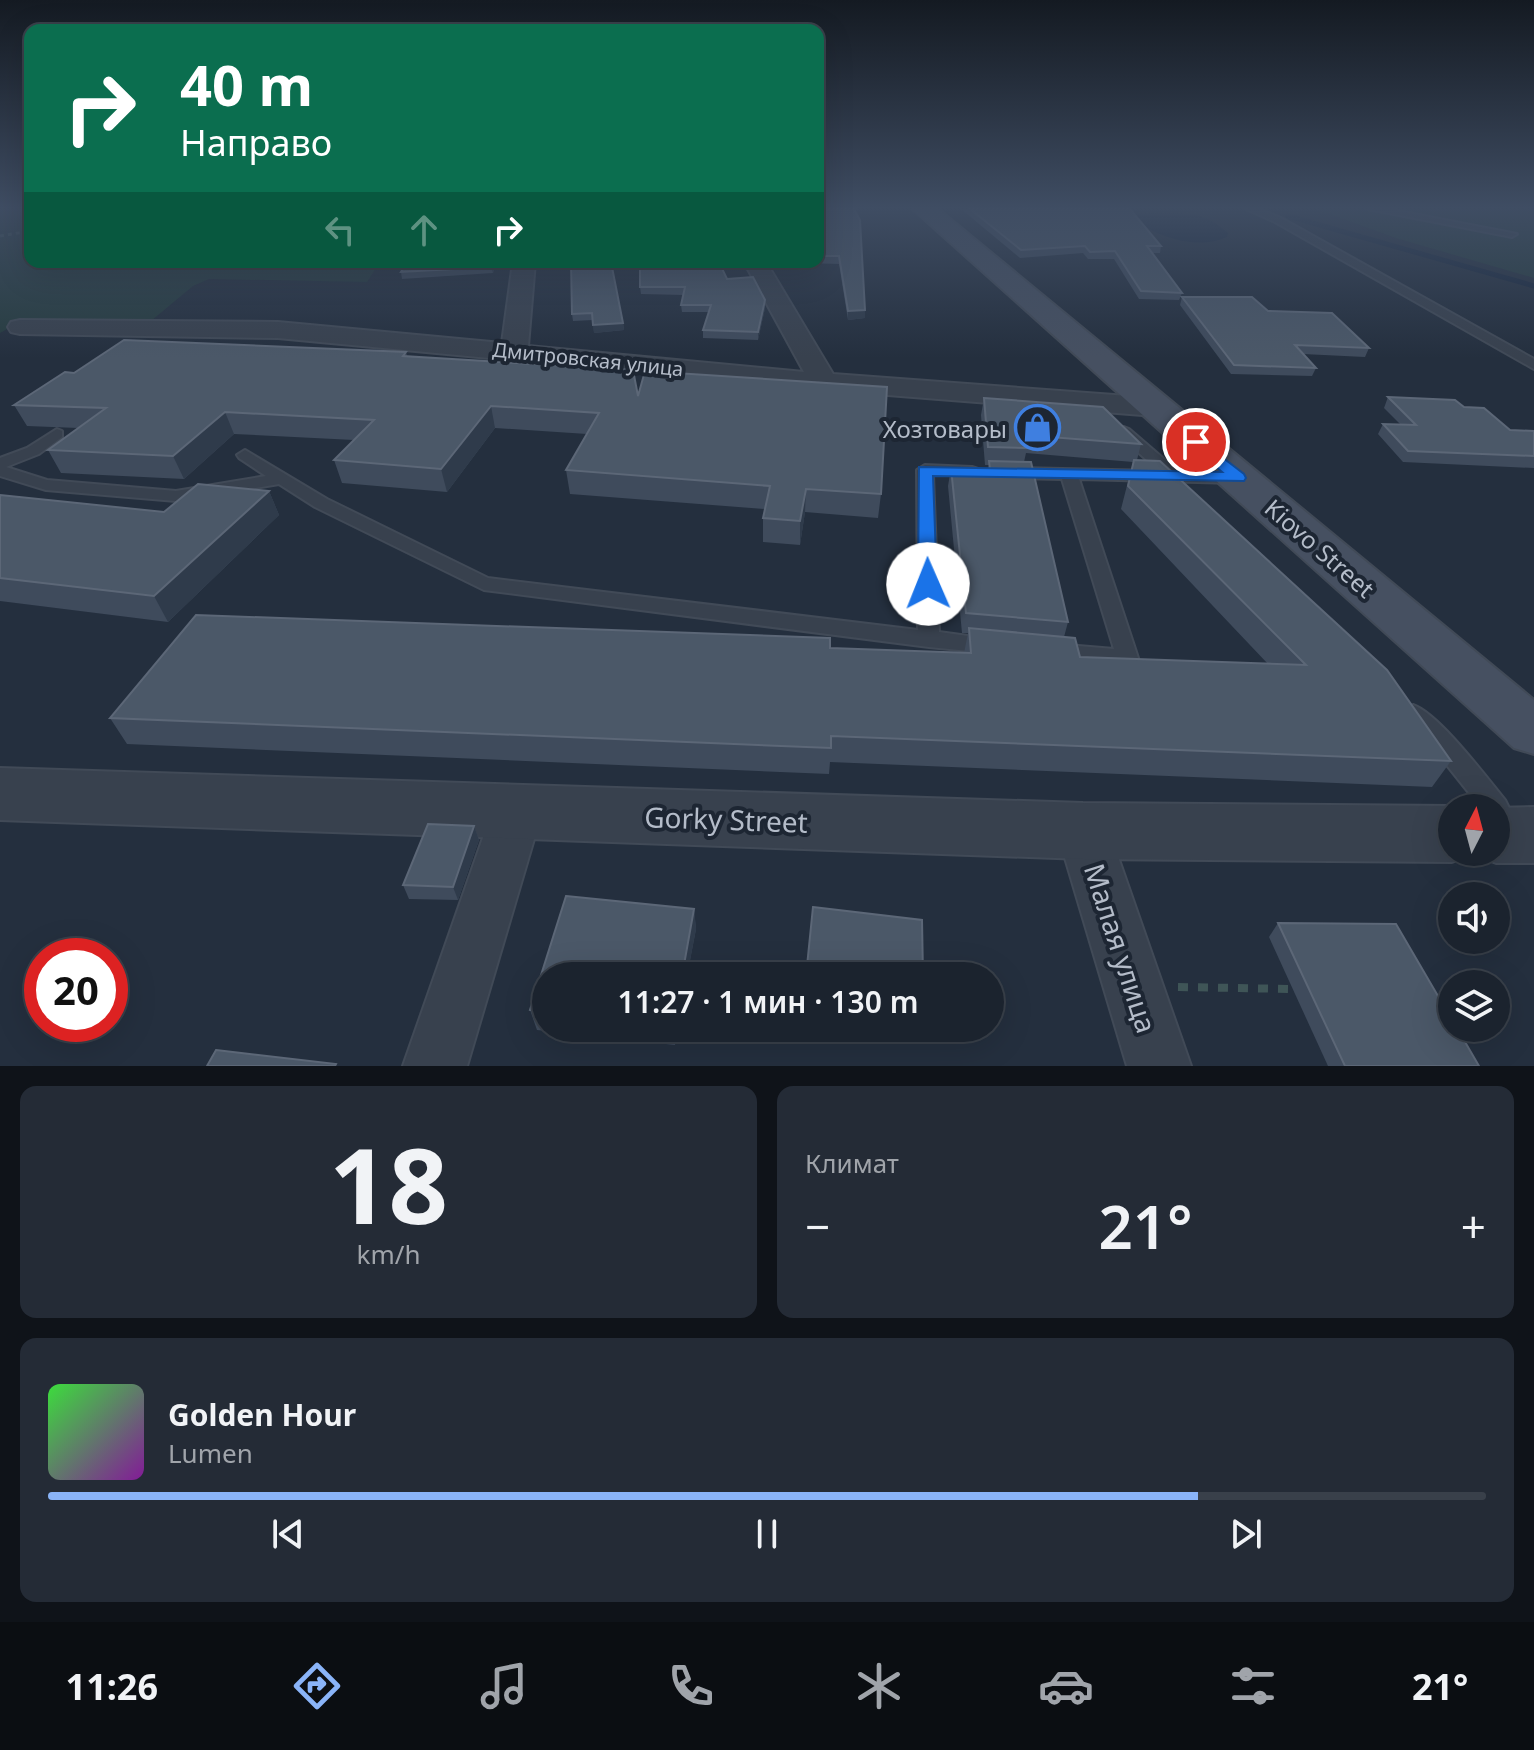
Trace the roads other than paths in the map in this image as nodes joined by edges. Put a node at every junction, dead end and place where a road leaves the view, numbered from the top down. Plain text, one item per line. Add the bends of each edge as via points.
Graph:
1 (982, 259) edge
2 (1346, 259) edge
3 (523, 268) edge
4 (758, 268) edge
5 (20, 327) dead end
6 (514, 352) junction
7 (1534, 365) edge
8 (824, 382) junction
9 (1091, 402) junction
10 (1155, 407) junction
11 (57, 434) edge
12 (245, 455) dead end
13 (0, 464) edge
14 (0, 471) edge
15 (1069, 474) junction
16 (1174, 476) junction
17 (282, 478) junction
18 (1238, 478) junction
19 (1197, 499) edge
20 (929, 640) junction
21 (1005, 647) edge
22 (1036, 650) edge
23 (1400, 702) edge
24 (1534, 732) edge
25 (0, 794) edge
26 (1484, 794) edge
27 (517, 812) junction
28 (1083, 831) junction
29 (1438, 834) edge
30 (435, 1066) edge
31 (1159, 1066) edge

1 - 10 main road, Kiovo Street
2 - 7 lane
3 - 6 street
4 - 8 street
5 - 6 street, Дмитровская улица via 278,330
6 - 8 street, Дмитровская улица
8 - 9 street, Дмитровская улица
9 - 10 street, Дмитровская улица
9 - 16 lane
10 - 18 main road, Kiovo Street
11 - 13 lane
12 - 17 lane
14 - 17 lane via 46,485 176,496
15 - 16 lane
15 - 20 lane via 925,470
15 - 22 lane via 1127,658
16 - 18 lane
16 - 19 lane
17 - 20 lane via 321,503 484,584
18 - 24 main road, Kiovo Street
20 - 21 lane
23 - 26 lane
25 - 27 street, Gorky Street
27 - 28 street, Gorky Street
27 - 30 street
28 - 29 street, Gorky Street
28 - 31 street, Малая улица

